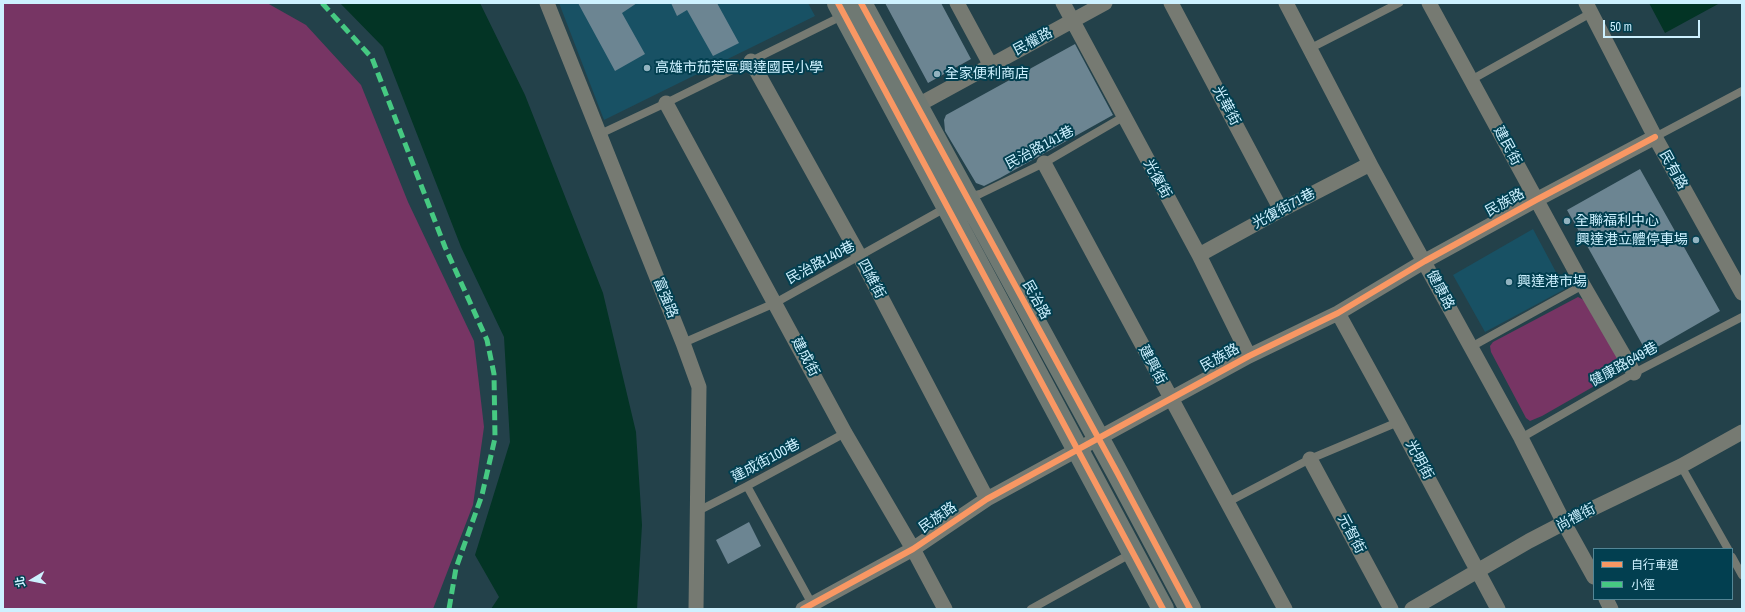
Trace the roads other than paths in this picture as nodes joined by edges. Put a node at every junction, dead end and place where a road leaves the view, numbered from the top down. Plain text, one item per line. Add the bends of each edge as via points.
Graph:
1 (547, 3) edge
2 (957, 3) edge
3 (1063, 3) edge
4 (1106, 3) edge
5 (1171, 3) edge
6 (1286, 3) edge
7 (1399, 3) edge
8 (1429, 3) edge
9 (848, 7) edge
10 (1588, 8) edge
11 (1072, 21) junction
12 (1311, 48) junction
13 (751, 61) junction
14 (990, 64) junction
15 (1471, 80) junction
16 (1742, 91) edge
17 (666, 104) junction
18 (907, 111) junction
19 (1123, 117) junction
20 (600, 134) junction
21 (1655, 137) junction
22 (1044, 163) junction
23 (1370, 164) junction
24 (1536, 200) junction
25 (957, 202) junction
26 (1281, 210) junction
27 (1199, 256) junction
28 (860, 257) junction
29 (1425, 262) junction
30 (1583, 285) junction
31 (1742, 292) edge
32 (775, 302) junction
33 (1338, 313) junction
34 (1742, 316) edge
35 (683, 343) junction
36 (1471, 347) junction
37 (1249, 356) junction
38 (1634, 373) junction
39 (1170, 399) junction
40 (1398, 422) junction
41 (1742, 432) edge
42 (846, 433) junction
43 (1098, 438) junction
44 (1521, 438) junction
45 (1078, 449) junction
46 (1310, 459) junction
47 (1681, 466) junction
48 (747, 486) junction
49 (987, 498) junction
50 (1228, 502) junction
51 (698, 511) junction
52 (1564, 523) junction
53 (1727, 548) edge
54 (913, 549) junction
55 (1134, 552) junction
56 (1733, 559) edge
57 (1478, 572) junction
58 (1593, 575) edge
59 (1742, 575) edge
60 (1606, 600) edge
61 (1046, 606) edge
62 (808, 607) edge
63 (696, 609) edge
64 (945, 609) edge
65 (1031, 609) edge
66 (1163, 609) edge
67 (1190, 609) edge
68 (1285, 609) edge
69 (1391, 609) edge
70 (1412, 609) edge
71 (1498, 609) edge
72 (1611, 609) edge

1 - 20 street, 富強路
2 - 14 street
3 - 11 street, 光復街
4 - 11 street, 民權路
5 - 26 street, 光華街
6 - 12 street, 健康路
7 - 12 lane
8 - 15 street, 建民街
9 - 13 lane
9 - 18 main road, 民治路
10 - 15 lane
10 - 21 street, 民有路
11 - 14 street, 民權路
11 - 19 street, 光復街
12 - 23 street, 健康路
13 - 17 lane
13 - 28 street, 四維街
14 - 18 street, 民權路
15 - 24 street, 建民街
16 - 21 lane
17 - 20 lane
17 - 32 street, 建成街
18 - 25 main road, 民治路
19 - 22 lane, 民治路141巷
19 - 27 street, 光復街
20 - 35 street, 富強路
21 - 24 street, 民族路
21 - 31 street, 民有路
22 - 25 lane, 民治路141巷 via 980,194
22 - 39 street, 建興街
23 - 26 street, 光復街71巷
23 - 29 street, 健康路
24 - 29 street, 民族路
24 - 30 street, 建民街
25 - 28 lane, 民治路140巷
25 - 43 main road, 民治路
25 - 45 main road, 民治路
26 - 27 street, 光復街71巷
27 - 37 street, 光復街
28 - 32 lane, 民治路140巷
28 - 49 street, 四維街
29 - 33 street, 民族路
29 - 36 street, 健康路
30 - 36 lane
30 - 38 street, 建民街
32 - 35 lane, 民治路140巷
32 - 42 street, 建成街
33 - 37 street, 民族路
33 - 40 street, 光明街
34 - 38 lane, 健康路649巷
35 - 51 street, 富強路 via 699,387
36 - 44 street, 健康路
37 - 39 street, 民族路
38 - 44 lane, 健康路649巷
39 - 43 street, 民族路
39 - 50 street, 建興街
40 - 46 lane
40 - 57 street, 光明街
41 - 47 street, 尚禮街
42 - 48 lane, 建成街100巷
42 - 54 street, 建成街
43 - 45 street, 民族路
43 - 67 main road, 民治路
44 - 52 street, 健康路
45 - 49 street, 民族路
45 - 55 main road, 民治路
46 - 50 lane
46 - 69 street, 元智街
47 - 52 street, 尚禮街
47 - 53 lane
48 - 51 lane, 建成街100巷
48 - 62 lane
49 - 54 street, 民族路
50 - 68 street, 建興街
51 - 63 street, 富強路
52 - 57 street, 尚禮街
52 - 58 street, 健康路
54 - 62 street, 民族路
54 - 64 street, 建成街
55 - 61 lane
55 - 66 main road, 民治路
56 - 59 lane
57 - 70 street, 尚禮街
57 - 71 street, 光明街
60 - 72 street
61 - 65 lane

